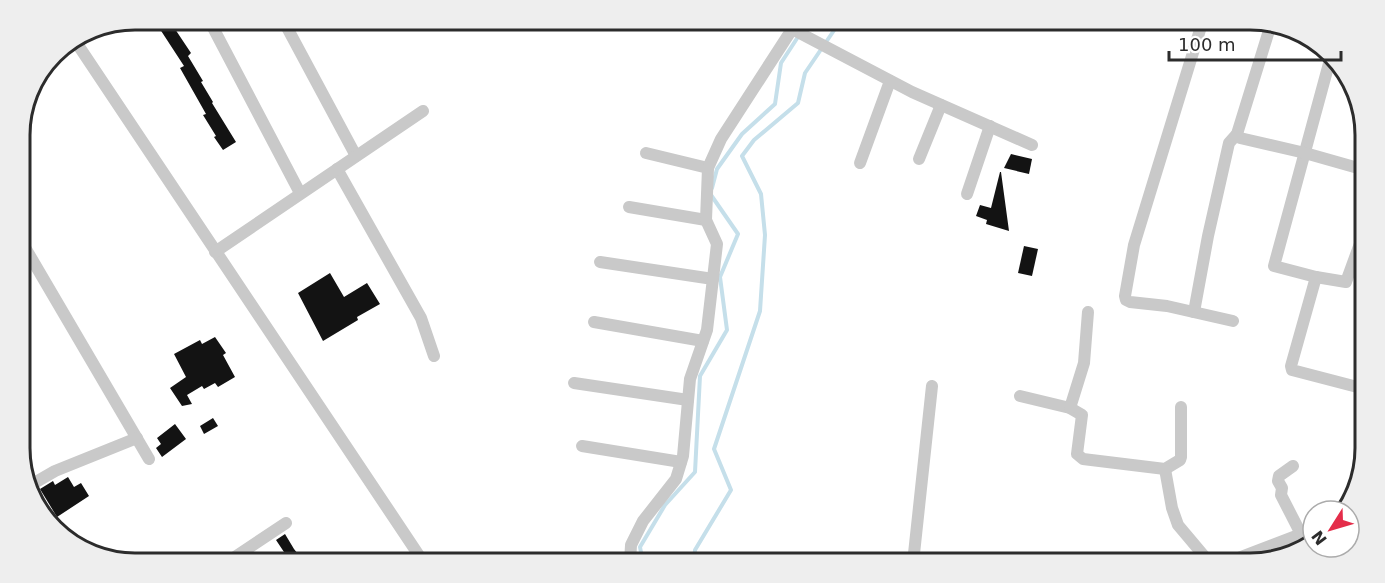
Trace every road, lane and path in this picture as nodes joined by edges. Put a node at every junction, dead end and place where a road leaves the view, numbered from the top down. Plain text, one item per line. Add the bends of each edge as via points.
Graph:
1 (214, 30) edge
2 (291, 30) edge
3 (791, 30) edge
4 (803, 30) edge
5 (1200, 30) edge
6 (1269, 32) edge
7 (79, 46) edge
8 (1328, 66) edge
9 (890, 81) junction
10 (941, 105) junction
11 (423, 111) dead end
12 (990, 126) junction
13 (1237, 134) junction
14 (1032, 145) dead end
15 (646, 153) dead end
16 (1305, 153) junction
17 (357, 156) junction
18 (919, 159) dead end
19 (860, 163) dead end
20 (1355, 167) edge
21 (708, 168) junction
22 (337, 169) junction
23 (300, 193) junction
24 (967, 194) dead end
25 (629, 207) dead end
26 (706, 220) junction
27 (215, 252) junction
28 (30, 256) edge
29 (1355, 257) edge
30 (600, 262) dead end
31 (1316, 277) junction
32 (713, 279) junction
33 (1088, 312) dead end
34 (1194, 312) junction
35 (1233, 321) dead end
36 (594, 322) dead end
37 (703, 341) junction
38 (434, 356) dead end
39 (574, 383) dead end
40 (932, 386) dead end
41 (1355, 386) edge
42 (1020, 396) dead end
43 (688, 400) junction
44 (1181, 407) dead end
45 (1070, 408) junction
46 (136, 438) junction
47 (582, 446) dead end
48 (149, 459) dead end
49 (681, 462) junction
50 (1293, 466) dead end
51 (1165, 469) junction
52 (36, 482) edge
53 (286, 523) dead end
54 (1301, 534) joint
55 (242, 553) edge
56 (417, 553) edge
57 (631, 553) edge
58 (914, 553) edge
59 (1202, 553) edge
60 (1251, 553) edge

1 - 23 street
2 - 17 street
3 - 21 street via 721,139
4 - 9 street via 828,50
5 - 34 street via 1134,245 1125,296 1131,302
6 - 13 street
7 - 27 street
8 - 16 street
9 - 10 street
9 - 19 street
10 - 12 street
10 - 18 street
11 - 17 street
12 - 14 street
12 - 24 street
13 - 16 street via 1240,138
13 - 34 street via 1229,143
15 - 21 street
16 - 20 street
16 - 31 street via 1274,263 1276,268
17 - 22 street
21 - 26 street
22 - 23 street
22 - 38 street via 421,318
23 - 27 street
25 - 26 street
26 - 32 street via 717,244
27 - 56 street
28 - 46 street
29 - 31 street via 1346,282
30 - 32 street
31 - 41 street via 1292,370
32 - 37 street
33 - 45 street via 1084,363
34 - 35 street
36 - 37 street
37 - 43 street via 690,379
39 - 43 street
40 - 58 street
42 - 45 street
43 - 49 street
44 - 51 street via 1181,457
45 - 51 street via 1083,417 1079,458
46 - 48 street
46 - 52 street
47 - 49 street
49 - 57 street via 676,479 643,521
50 - 54 street via 1278,481
51 - 59 street via 1178,525
53 - 55 street
54 - 60 street

